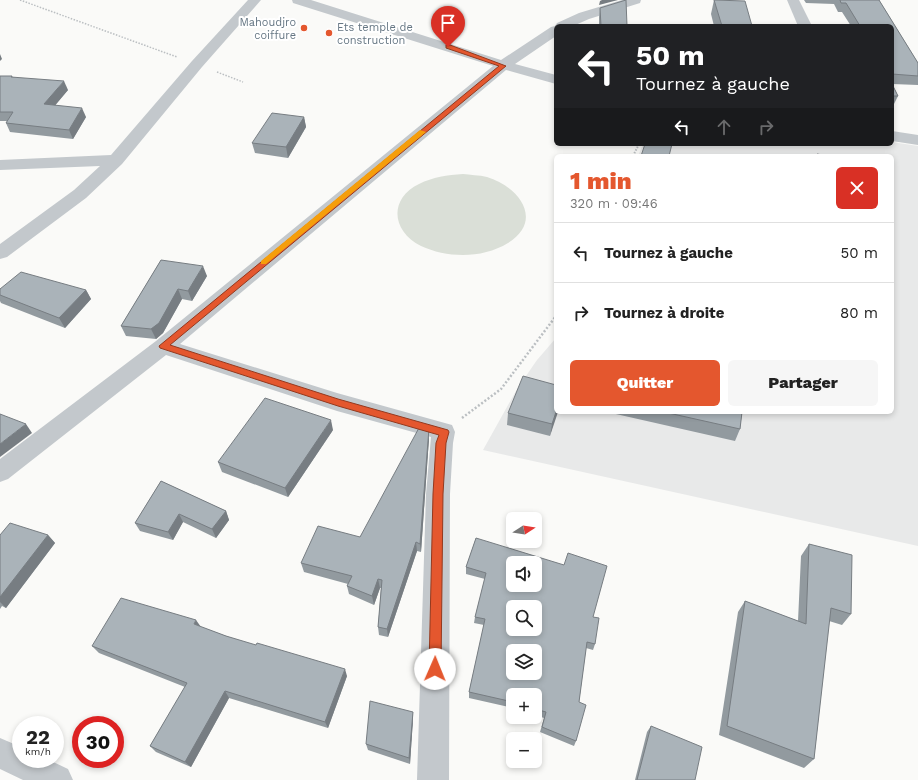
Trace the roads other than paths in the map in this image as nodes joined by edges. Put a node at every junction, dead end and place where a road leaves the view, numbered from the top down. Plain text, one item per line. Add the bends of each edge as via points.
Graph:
1 (255, 0) edge
2 (298, 0) edge
3 (635, 0) edge
4 (793, 0) edge
5 (566, 24) edge
6 (804, 24) edge
7 (554, 31) edge
8 (503, 66) junction
9 (554, 79) edge
10 (894, 136) edge
11 (918, 140) edge
12 (116, 160) junction
13 (0, 165) edge
14 (0, 253) edge
15 (163, 346) junction
16 (0, 472) edge
17 (0, 753) edge
18 (57, 780) edge
19 (433, 780) edge

1 - 12 street
2 - 8 street via 352,11
3 - 5 street
4 - 6 street
7 - 8 street
8 - 9 street
8 - 15 street
10 - 11 street
12 - 13 street
12 - 14 street via 80,194
15 - 16 street
15 - 19 street via 338,402 444,432 438,494
17 - 18 street

